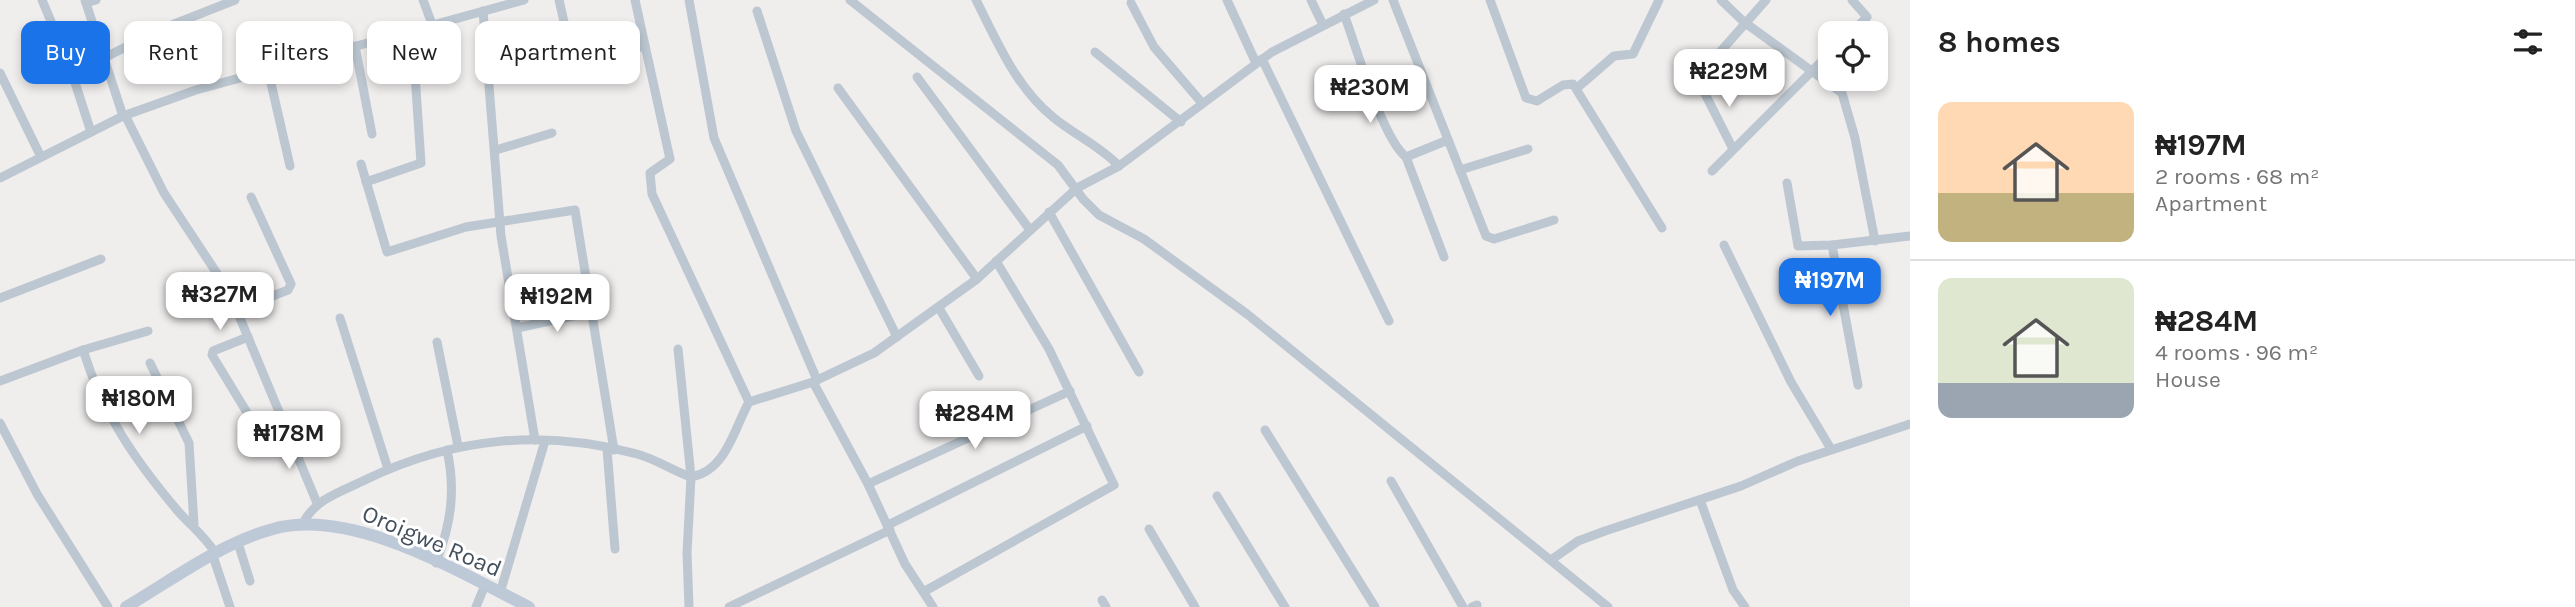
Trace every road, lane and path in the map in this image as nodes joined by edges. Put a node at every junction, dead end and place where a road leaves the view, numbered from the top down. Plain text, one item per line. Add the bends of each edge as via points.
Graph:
1 (42, 0) edge
2 (96, 0) edge
3 (235, 0) edge
4 (423, 0) edge
5 (524, 0) edge
6 (559, 0) edge
7 (635, 0) edge
8 (689, 0) edge
9 (850, 0) edge
10 (976, 0) edge
11 (1227, 0) edge
12 (1311, 0) edge
13 (1374, 0) edge
14 (1392, 0) edge
15 (1490, 0) edge
16 (1659, 0) edge
17 (1721, 0) edge
18 (1766, 0) edge
19 (1852, 0) edge
20 (85, 1) edge
21 (1131, 3) dead end
22 (484, 10) junction
23 (757, 11) dead end
24 (1344, 14) junction
25 (92, 21) edge
26 (431, 21) edge
27 (443, 21) edge
28 (1863, 21) edge
29 (1744, 22) junction
30 (1322, 25) junction
31 (367, 43) edge
32 (355, 46) joint
33 (645, 47) junction
34 (1095, 52) dead end
35 (110, 55) edge
36 (1259, 61) junction
37 (1818, 66) edge
38 (1814, 70) junction
39 (0, 73) edge
40 (110, 75) edge
41 (917, 77) dead end
42 (236, 79) edge
43 (271, 84) edge
44 (416, 84) edge
45 (838, 88) dead end
46 (1577, 88) junction
47 (1202, 103) junction
48 (124, 116) junction
49 (1181, 122) junction
50 (91, 132) junction
51 (552, 133) dead end
52 (372, 134) dead end
53 (1448, 140) junction
54 (496, 149) junction
55 (1528, 149) dead end
56 (1733, 149) junction
57 (41, 157) junction
58 (1406, 157) junction
59 (361, 164) dead end
60 (290, 166) dead end
61 (1119, 166) junction
62 (1460, 170) junction
63 (1712, 171) dead end
64 (0, 178) edge
65 (366, 182) junction
66 (1787, 183) dead end
67 (1077, 188) junction
68 (251, 197) dead end
69 (1049, 212) junction
70 (1554, 220) dead end
71 (500, 224) junction
72 (1662, 228) dead end
73 (1030, 230) junction
74 (1909, 239) edge
75 (1875, 241) junction
76 (1724, 245) dead end
77 (1832, 245) junction
78 (1444, 257) dead end
79 (101, 259) dead end
80 (996, 261) junction
81 (977, 279) junction
82 (0, 298) edge
83 (939, 308) junction
84 (236, 310) junction
85 (592, 312) junction
86 (340, 318) dead end
87 (1389, 321) dead end
88 (517, 328) junction
89 (148, 331) dead end
90 (248, 337) junction
91 (897, 337) junction
92 (437, 342) dead end
93 (678, 349) dead end
94 (83, 350) junction
95 (150, 363) dead end
96 (1139, 372) dead end
97 (979, 376) dead end
98 (0, 381) edge
99 (815, 381) junction
100 (1858, 385) dead end
101 (1070, 391) junction
102 (749, 402) junction
103 (0, 423) edge
104 (1910, 424) edge
105 (1087, 426) junction
106 (288, 428) junction
107 (1265, 430) dead end
108 (535, 440) junction
109 (545, 441) junction
110 (457, 446) junction
111 (611, 449) junction
112 (1831, 449) junction
113 (447, 450) junction
114 (388, 469) junction
115 (691, 477) junction
116 (1391, 481) dead end
117 (869, 484) junction
118 (1217, 496) dead end
119 (1700, 500) junction
120 (317, 503) junction
121 (303, 523) junction
122 (194, 525) junction
123 (889, 528) junction
124 (1149, 529) dead end
125 (238, 543) junction
126 (615, 549) dead end
127 (214, 555) junction
128 (1551, 560) junction
129 (436, 563) junction
130 (250, 581) dead end
131 (485, 585) junction
132 (925, 591) junction
133 (500, 593) junction
134 (108, 607) edge
135 (126, 607) edge
136 (230, 607) edge
137 (476, 607) edge
138 (529, 607) edge
139 (689, 607) edge
140 (729, 607) edge
141 (932, 607) edge
142 (1195, 607) edge
143 (1285, 607) edge
144 (1375, 607) edge
145 (1463, 607) edge
146 (1608, 607) edge
147 (1745, 607) edge

1 - 50 street
2 - 20 street
3 - 35 street
4 - 26 street
5 - 22 street
6 - 33 street via 573,61
7 - 33 street
8 - 99 street via 714,138
9 - 67 street via 1050,158
10 - 61 street via 1026,90 1054,118
11 - 36 street
12 - 30 street
13 - 24 street
14 - 53 street
15 - 46 street via 1526,98 1537,101 1569,83
16 - 46 street via 1633,54 1614,56
17 - 29 street
18 - 29 street
19 - 28 street via 1867,17
20 - 25 street
21 - 47 street via 1154,47
22 - 27 street
22 - 54 street
23 - 91 street via 796,131
24 - 30 street
24 - 58 street via 1389,132
29 - 38 street
29 - 56 street via 1697,78
30 - 36 street
31 - 32 street
32 - 52 street
33 - 102 street via 670,159 650,173 652,194
34 - 49 street
36 - 47 street
36 - 87 street
37 - 38 street
38 - 56 street
38 - 75 street via 1842,93
39 - 57 street
40 - 48 street
41 - 73 street
42 - 48 street
43 - 60 street
44 - 65 street via 421,163
45 - 81 street
46 - 72 street
47 - 49 street
48 - 50 street
48 - 84 street via 164,193
49 - 61 street
50 - 57 street
51 - 54 street
53 - 58 street
53 - 62 street
54 - 71 street
55 - 62 street
56 - 63 street
57 - 64 street
58 - 78 street
59 - 65 street
61 - 67 street
62 - 70 street via 1489,239
65 - 71 street via 387,252 458,229
66 - 77 street via 1798,246
67 - 69 street
67 - 128 street via 1099,215 1144,239 1247,314
68 - 84 street via 291,284 288,290
69 - 73 street
69 - 96 street
71 - 85 street via 575,210
71 - 88 street
73 - 80 street
74 - 75 street
75 - 77 street
76 - 112 street via 1791,382
77 - 100 street
79 - 82 street
80 - 81 street
80 - 101 street
81 - 83 street
83 - 91 street
83 - 97 street
84 - 90 street
85 - 88 street
85 - 111 street
86 - 114 street
88 - 108 street
89 - 94 street
90 - 106 street
90 - 106 street via 212,355 260,434
91 - 99 street via 858,362
92 - 110 street
93 - 115 street
94 - 98 street
94 - 122 street via 111,422 179,512
95 - 122 street via 188,443
99 - 102 street
99 - 117 street
101 - 105 street
101 - 117 street
102 - 115 street via 720,459
103 - 134 street via 37,494
104 - 112 street
105 - 123 street
105 - 132 street via 1113,488
106 - 120 street
107 - 144 street
108 - 109 street
108 - 110 street
109 - 111 street
109 - 133 street
110 - 113 street
111 - 115 street via 652,459
111 - 126 street
112 - 119 street
113 - 114 street
113 - 129 street via 451,517
114 - 120 street
115 - 139 street
116 - 145 street
117 - 123 street
118 - 143 street
119 - 128 street via 1578,541
119 - 147 street via 1733,590
120 - 121 street
121 - 125 street, Oroigwe Road via 264,531
121 - 129 street, Oroigwe Road via 360,531
122 - 127 street
123 - 132 street via 905,564
123 - 140 street
124 - 142 street
125 - 127 street, Oroigwe Road
125 - 130 street
127 - 135 street, Oroigwe Road
127 - 136 street
128 - 146 street
129 - 131 street, Oroigwe Road
131 - 133 street, Oroigwe Road
131 - 137 street
132 - 141 street
133 - 138 street, Oroigwe Road

